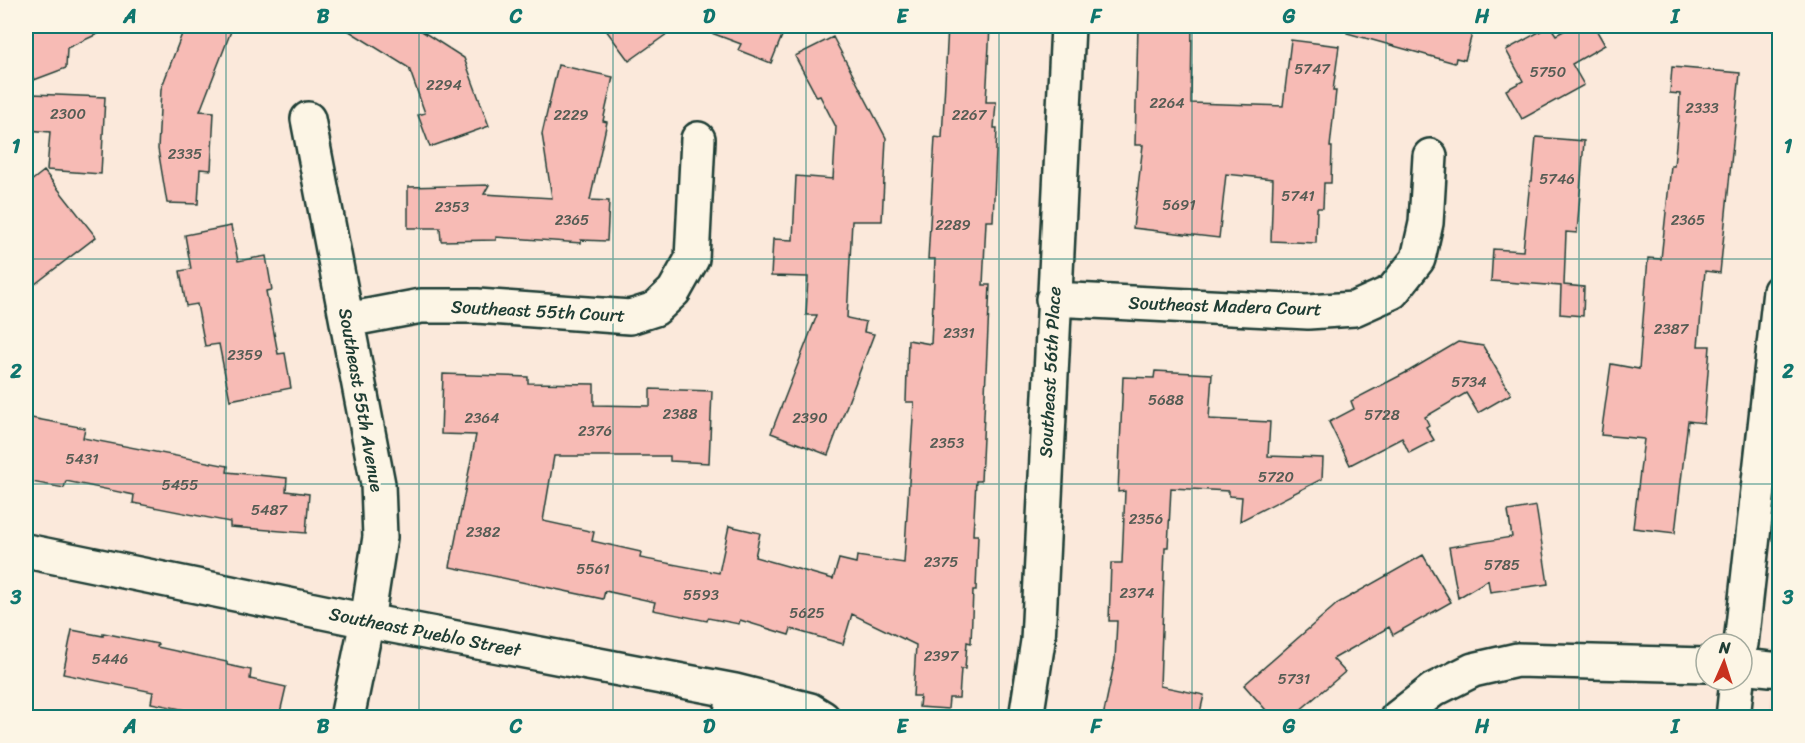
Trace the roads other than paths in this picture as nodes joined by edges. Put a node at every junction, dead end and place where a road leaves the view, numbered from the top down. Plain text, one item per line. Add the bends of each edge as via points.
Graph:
1 (1068, 26) edge
2 (308, 119) dead end
3 (698, 139) dead end
4 (1430, 156) dead end
5 (1779, 291) edge
6 (1053, 299) junction
7 (346, 320) junction
8 (26, 551) edge
9 (367, 621) junction
10 (1742, 632) edge
11 (1694, 665) edge
12 (1754, 667) edge
13 (1779, 670) edge
14 (1736, 692) edge
15 (732, 704) edge
16 (347, 717) edge
17 (823, 717) edge
18 (1026, 717) edge
19 (1397, 717) edge
20 (1733, 717) edge

1 - 6 street, Southeast 56th Place
2 - 7 street, Southeast 55th Avenue
3 - 7 street, Southeast 55th Court via 692,259 674,291 655,309 630,317 421,306
4 - 6 street, Southeast Madera Court via 1426,223 1418,260 1392,292 1354,309 1308,312
5 - 10 street
6 - 18 street, Southeast 56th Place via 1038,641
7 - 9 street, Southeast 55th Avenue via 378,484 380,537
8 - 9 street, Southeast Pueblo Street
9 - 15 street, Southeast Pueblo Street
9 - 16 street, Southeast 55th Avenue
11 - 19 street via 1517,660 1473,670 1433,690
12 - 13 street
14 - 20 street
15 - 17 street, Southeast Pueblo Street via 810,710

